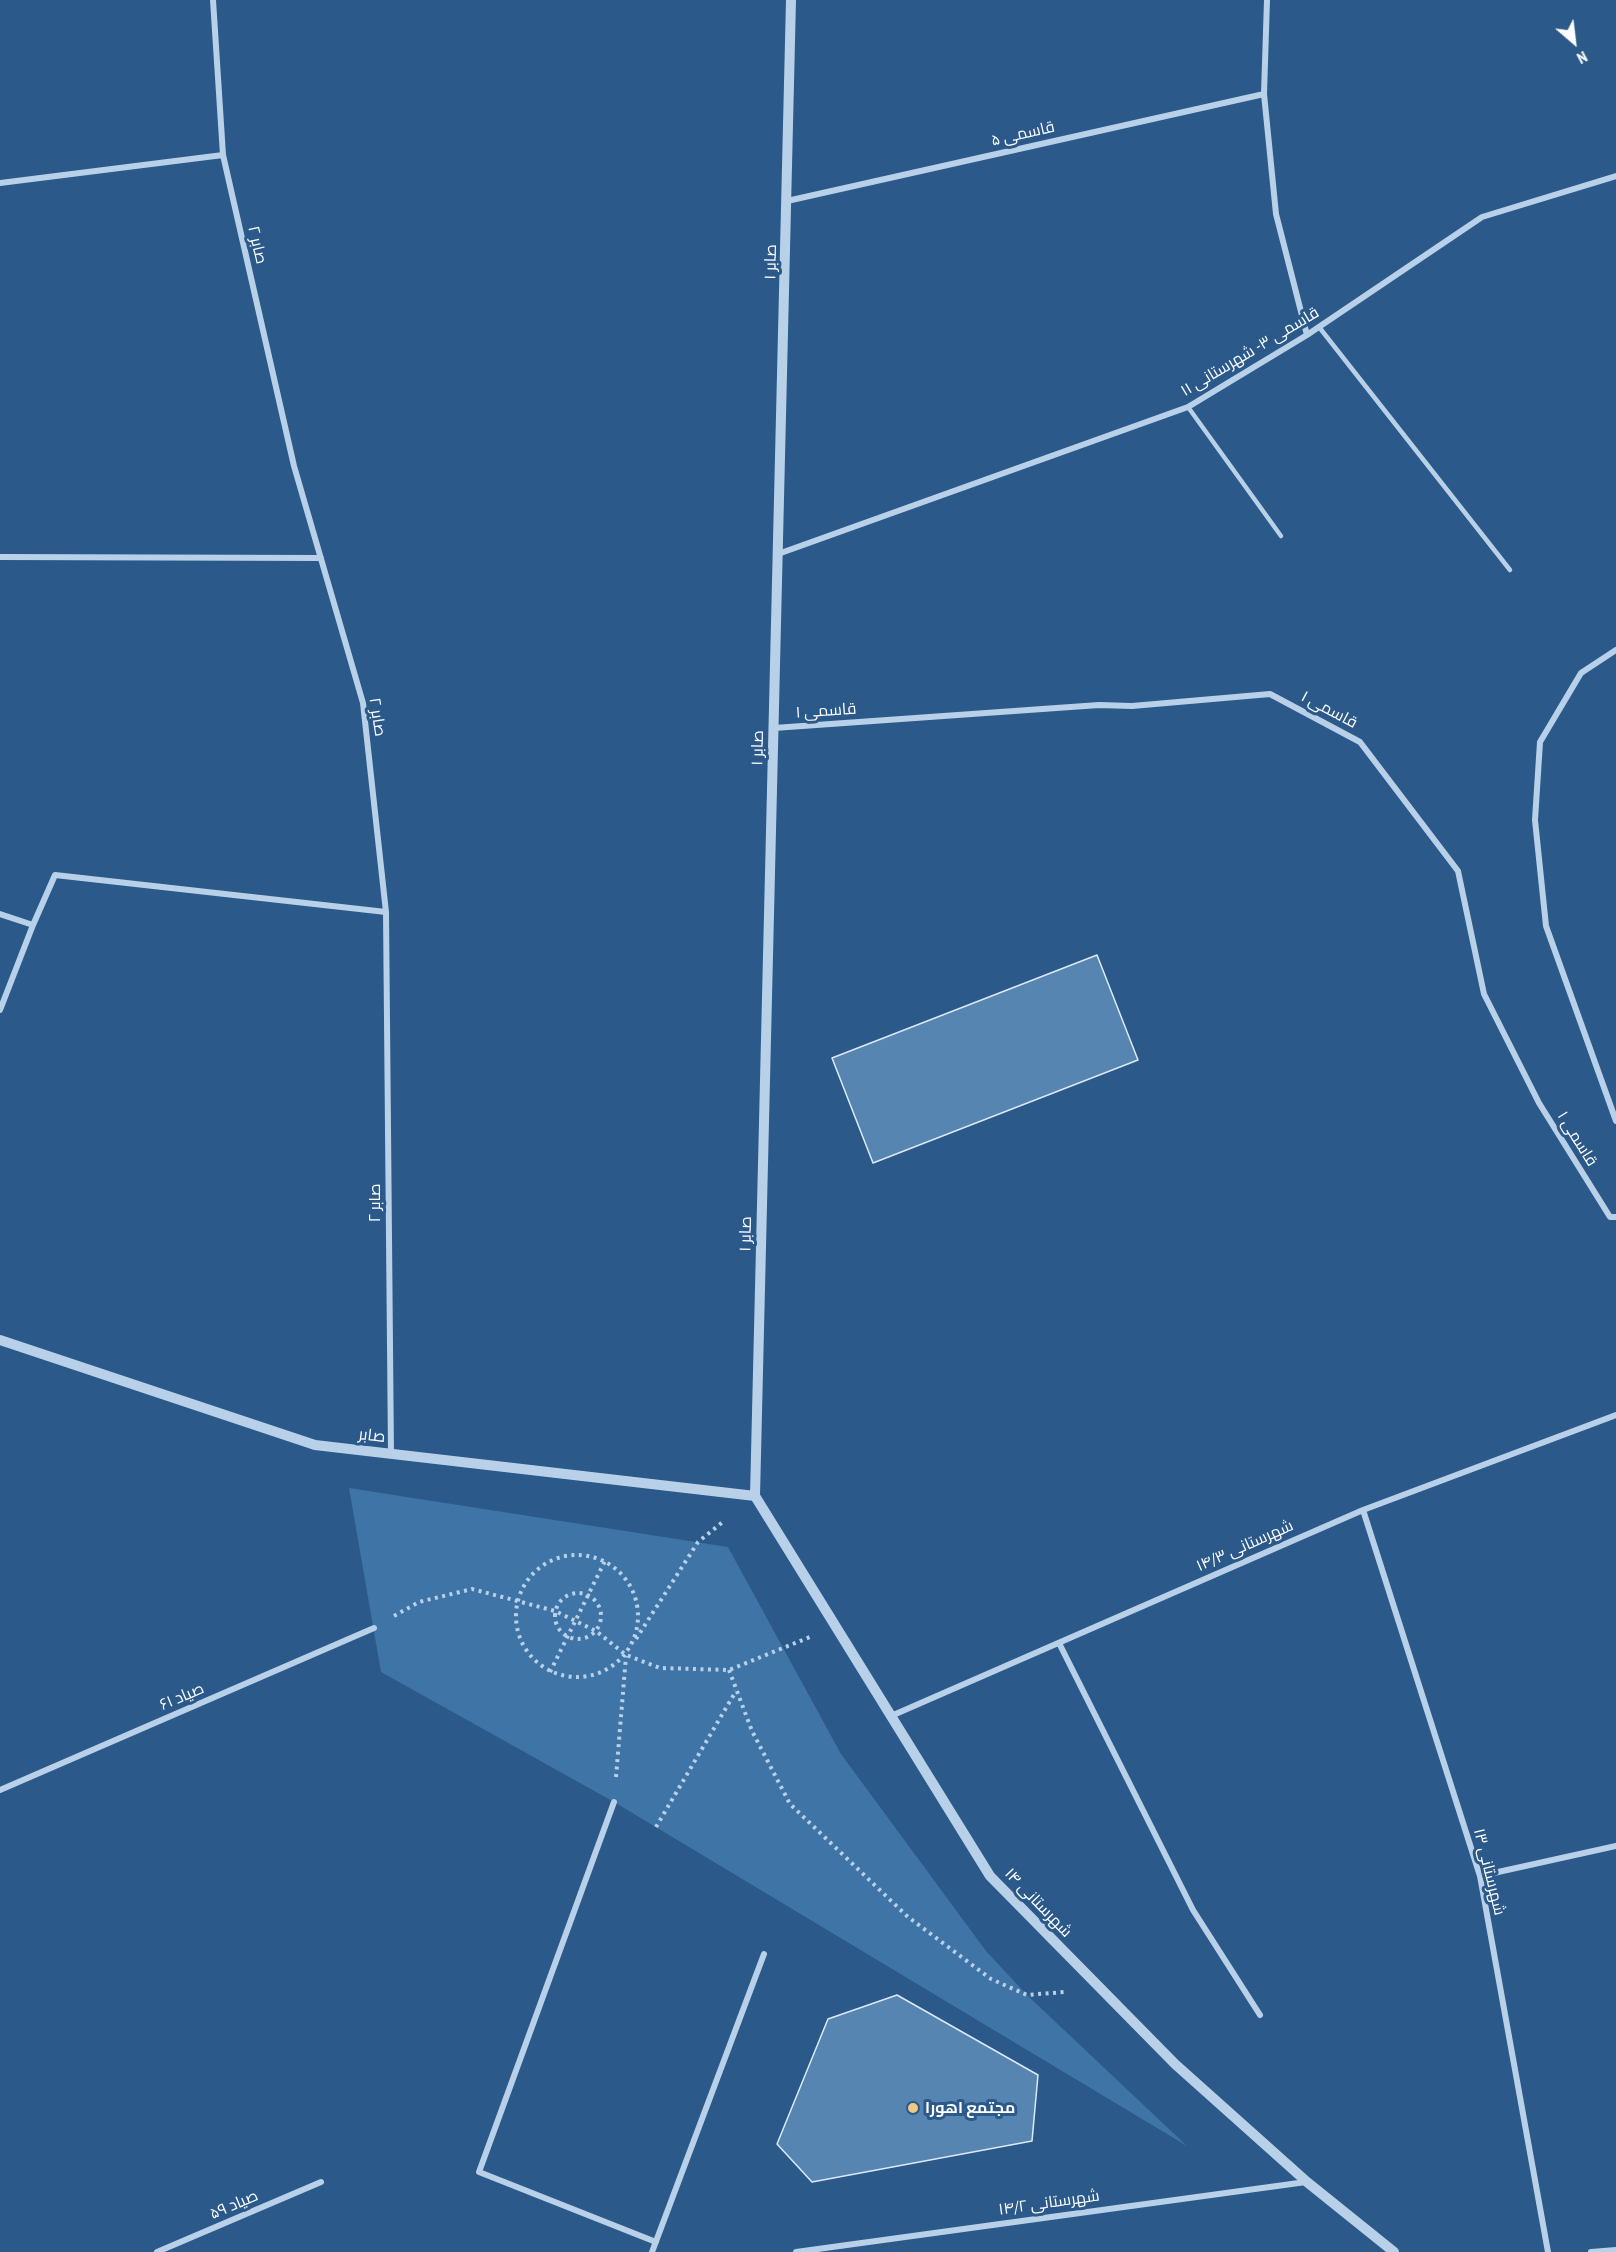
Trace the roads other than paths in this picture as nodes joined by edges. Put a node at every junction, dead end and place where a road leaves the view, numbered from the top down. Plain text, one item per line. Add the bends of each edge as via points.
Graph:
1 (213, 0) edge
2 (791, 0) edge
3 (1267, 0) edge
4 (1264, 93) junction
5 (223, 154) junction
6 (1616, 176) edge
7 (0, 183) edge
8 (787, 201) junction
9 (1319, 327) junction
10 (1307, 335) junction
11 (1188, 407) junction
12 (1281, 536) dead end
13 (778, 554) junction
14 (0, 557) edge
15 (321, 558) junction
16 (1510, 570) dead end
17 (1616, 650) edge
18 (774, 728) junction
19 (386, 912) junction
20 (0, 914) edge
21 (33, 925) junction
22 (0, 1010) edge
23 (1616, 1121) edge
24 (1616, 1217) edge
25 (0, 1340) edge
26 (1616, 1415) edge
27 (391, 1454) junction
28 (755, 1496) junction
29 (1363, 1510) junction
30 (374, 1628) road end
31 (1059, 1642) junction
32 (891, 1716) junction
33 (0, 1790) edge
34 (614, 1802) road end
35 (1616, 1846) edge
36 (1480, 1876) junction
37 (764, 1954) dead end
38 (1260, 2015) dead end
39 (321, 2182) dead end
40 (1306, 2182) junction
41 (656, 2242) junction
42 (836, 2249) edge
43 (1616, 2250) edge
44 (157, 2252) edge
45 (652, 2252) edge
46 (796, 2252) edge
47 (1394, 2252) edge
48 (1548, 2252) edge
49 (1591, 2252) edge

1 - 5 street, صابر ۲
2 - 8 street, صابر ۱
3 - 4 street
4 - 8 street, قاسمی ۵
4 - 10 street via 1276,214
5 - 7 street
5 - 15 street, صابر ۲ via 294,466
6 - 9 street, قاسمی ۳- شهرستانی ۱۱ via 1482,217
8 - 13 street, صابر ۱
9 - 10 street, قاسمی ۳- شهرستانی ۱۱
9 - 16 lane
10 - 11 street, قاسمی ۳- شهرستانی ۱۱
11 - 12 lane
11 - 13 street, قاسمی ۳- شهرستانی ۱۱
13 - 18 street, صابر ۱
14 - 15 street
15 - 19 street, صابر ۲ via 363,704
17 - 23 street via 1581,673 1540,742 1536,820 1546,926
18 - 24 street, قاسمی ۱ via 1270,694 1360,742 1458,871 1484,994 1539,1103 1610,1217
18 - 28 street, صابر ۱
19 - 21 street via 55,875
19 - 27 street, صابر ۲
20 - 21 street
21 - 22 street
25 - 27 street, صابر via 315,1445
26 - 29 street, شهرستانی ۱۴/۳
27 - 28 street, صابر
28 - 32 street, شهرستانی ۱۴
29 - 31 street, شهرستانی ۱۴/۳
29 - 36 street, شهرستانی ۱۳
30 - 33 street, صیاد ۶۱
31 - 32 street, شهرستانی ۱۴/۳
31 - 38 street via 1193,1910
32 - 40 street, شهرستانی ۱۴ via 990,1876 1175,2064
34 - 41 street via 479,2172
35 - 36 street
36 - 48 street, شهرستانی ۱۳
37 - 41 street
39 - 44 street, صیاد ۵۹
40 - 42 street, شهرستانی ۱۴/۲
40 - 47 street, شهرستانی ۱۴
41 - 45 street
42 - 46 street, شهرستانی ۱۴/۲
43 - 49 street

